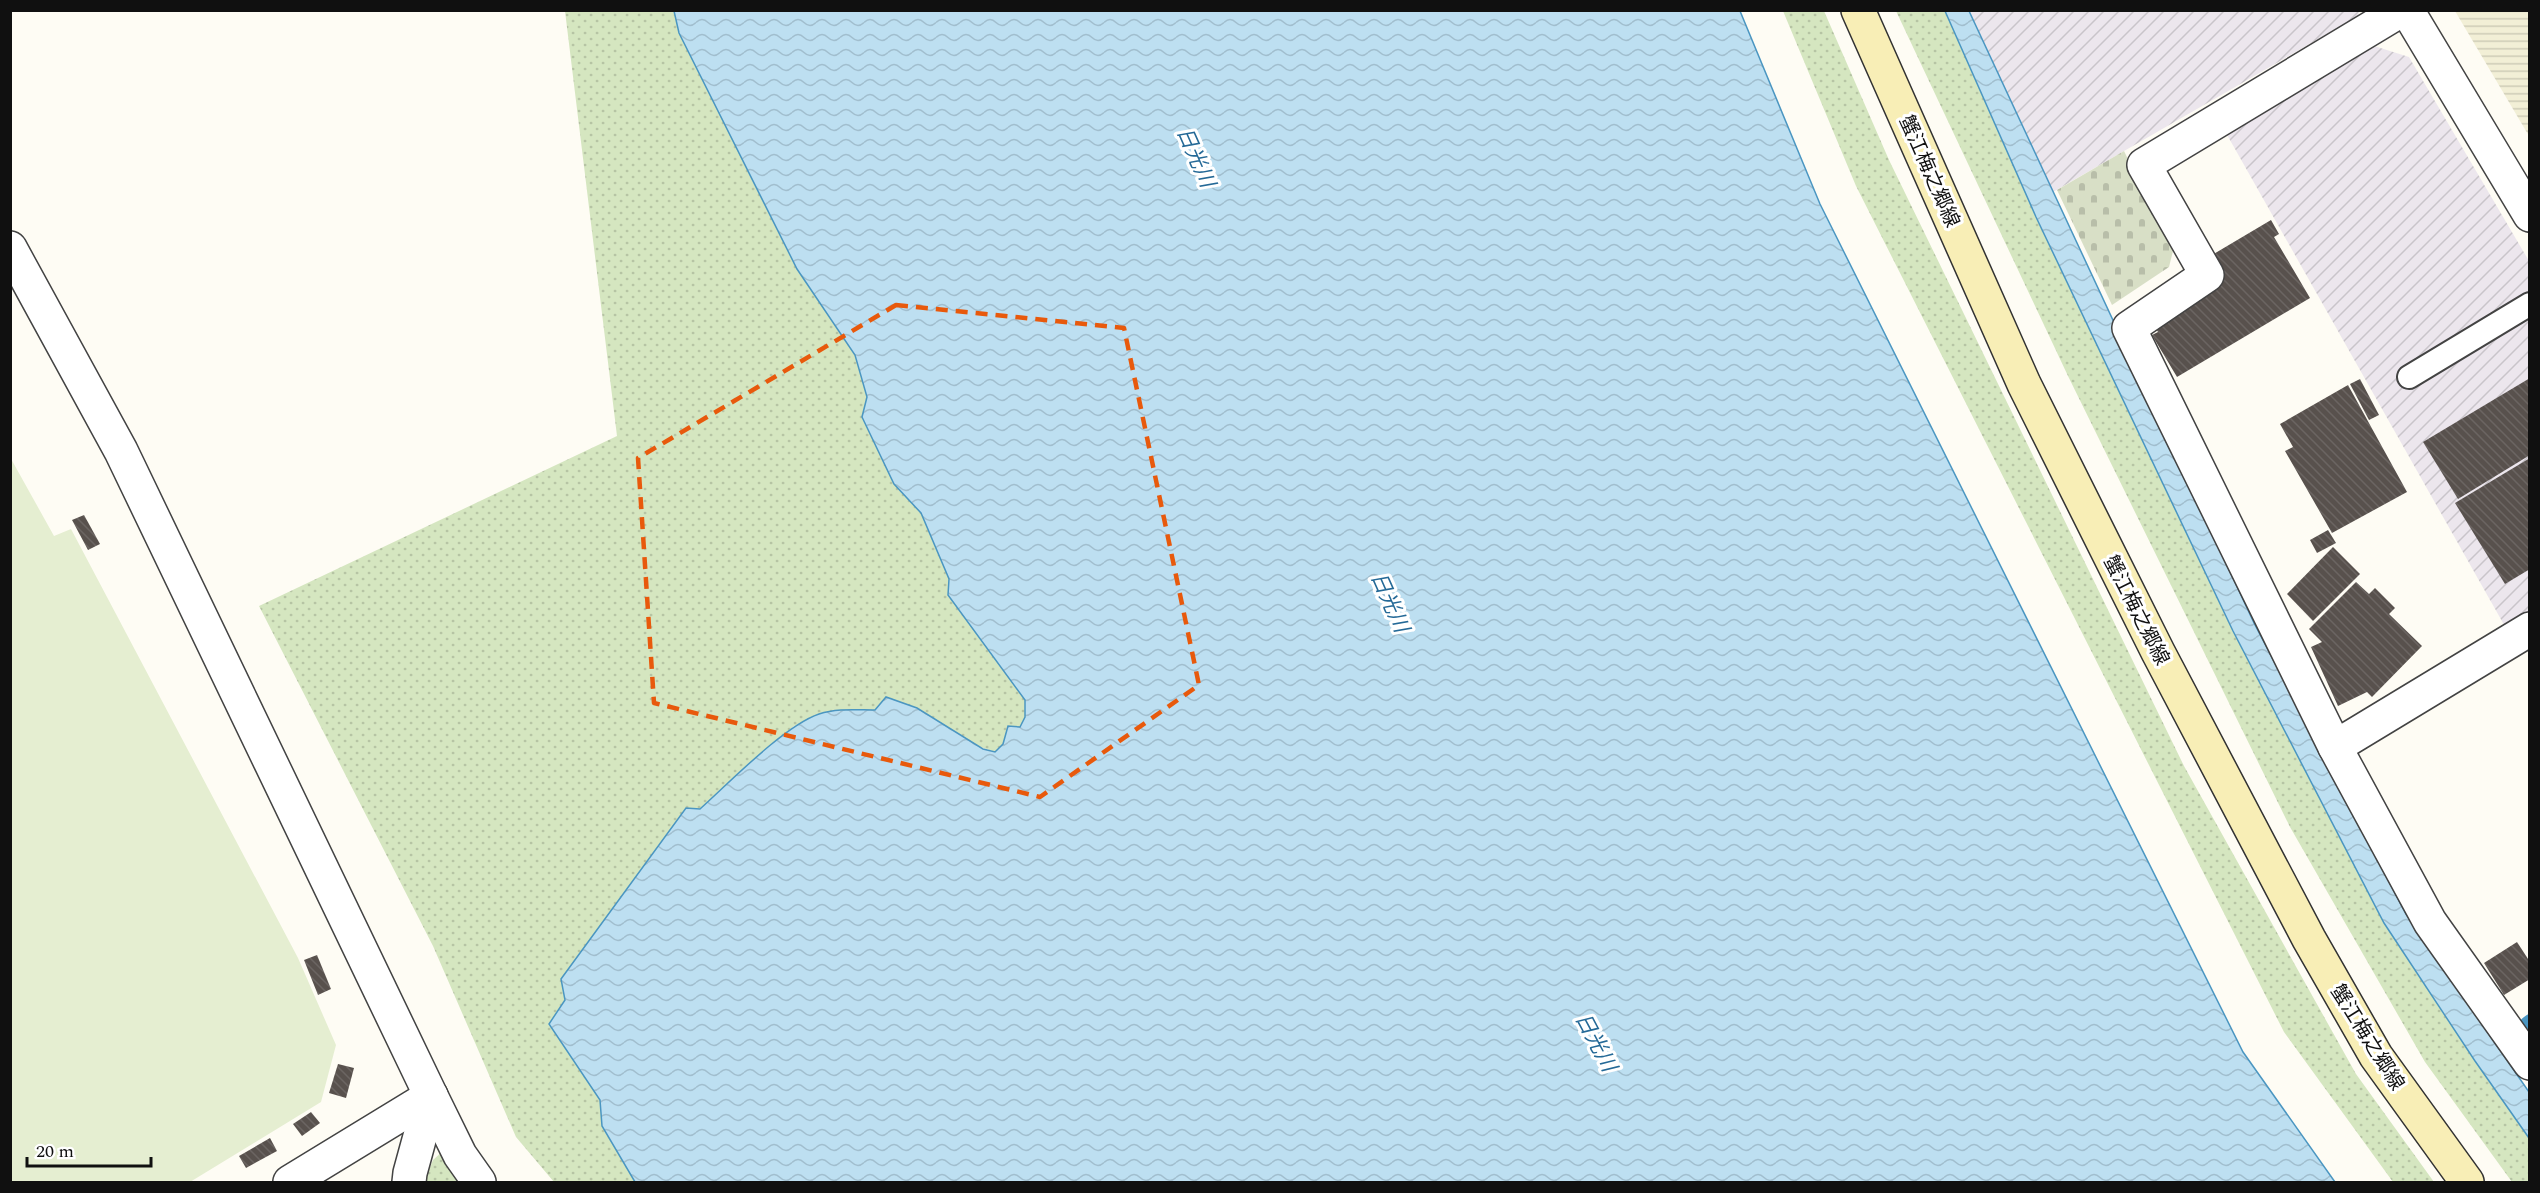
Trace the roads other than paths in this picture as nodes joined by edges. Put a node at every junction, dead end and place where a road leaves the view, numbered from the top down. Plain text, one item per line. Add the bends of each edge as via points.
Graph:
1 (1858, 10) edge
2 (2401, 10) edge
3 (2408, 10) edge
4 (2529, 214) edge
5 (10, 248) edge
6 (2529, 304) edge
7 (2409, 377) dead end
8 (2529, 629) edge
9 (2335, 747) junction
10 (2529, 1063) edge
11 (431, 1096) junction
12 (290, 1182) edge
13 (409, 1182) edge
14 (479, 1182) edge
15 (2467, 1182) edge

1 - 15 main road, 蟹江梅之郷線 via 2024,384 2158,651 2309,939 2376,1056
2 - 9 street via 2144,165 2207,275 2129,328
3 - 4 street
5 - 11 street via 121,451
6 - 7 lane
8 - 9 street
9 - 10 street via 2430,922
11 - 12 street
11 - 13 street
11 - 14 street via 460,1155

